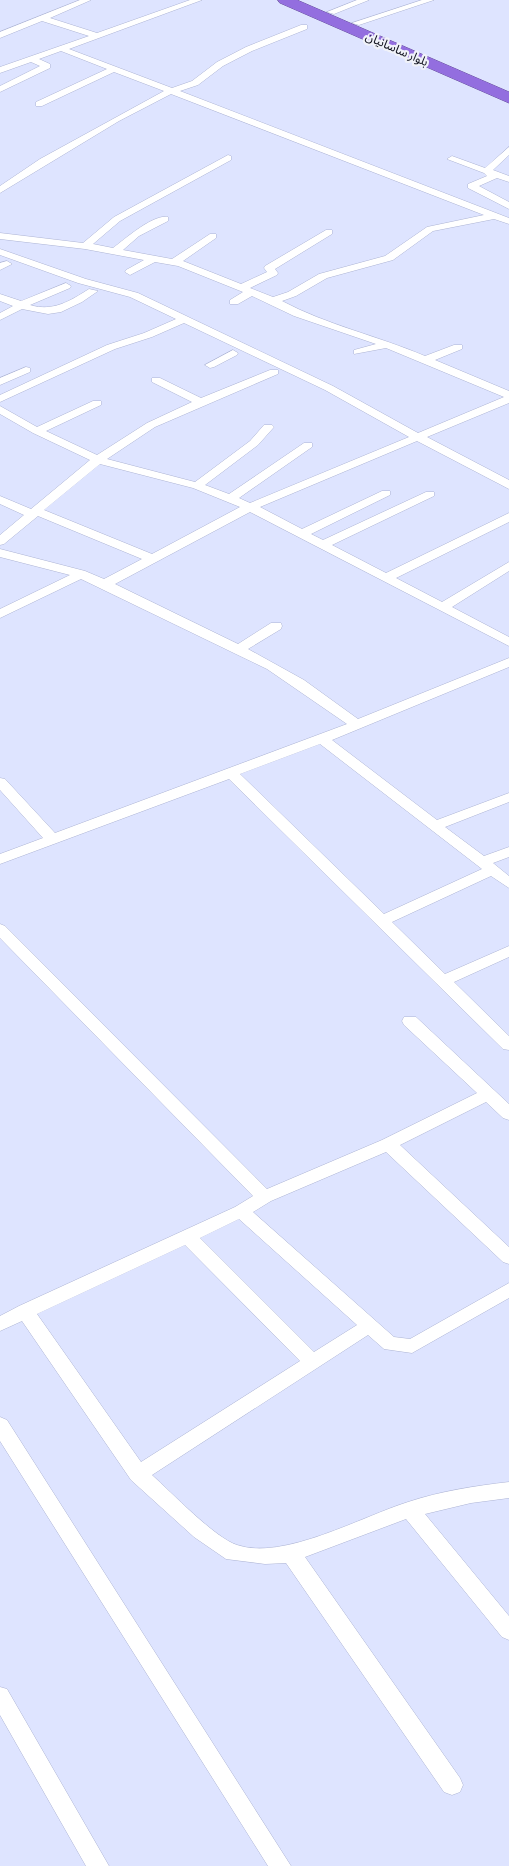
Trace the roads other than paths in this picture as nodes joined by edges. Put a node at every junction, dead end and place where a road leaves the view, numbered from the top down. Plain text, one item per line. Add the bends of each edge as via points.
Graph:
1 (87, 0) edge
2 (198, 0) edge
3 (285, 0) edge
4 (303, 0) edge
5 (365, 0) edge
6 (430, 0) edge
7 (331, 12) junction
8 (45, 18) junction
9 (356, 23) junction
10 (304, 27) dead end
11 (0, 35) edge
12 (98, 36) junction
13 (62, 49) junction
14 (32, 59) junction
15 (114, 69) junction
16 (0, 70) edge
17 (0, 89) edge
18 (509, 89) edge
19 (169, 92) junction
20 (509, 98) edge
21 (39, 104) dead end
22 (509, 150) edge
23 (228, 158) dead end
24 (452, 159) dead end
25 (487, 171) junction
26 (509, 179) edge
27 (0, 190) edge
28 (509, 206) edge
29 (509, 212) edge
30 (495, 216) junction
31 (166, 219) dead end
32 (509, 221) edge
33 (329, 232) dead end
34 (0, 236) edge
35 (213, 236) dead end
36 (28, 240) junction
37 (85, 246) junction
38 (116, 251) junction
39 (154, 258) junction
40 (4, 260) edge
41 (174, 262) junction
42 (130, 272) dead end
43 (66, 286) dead end
44 (241, 288) junction
45 (94, 291) dead end
46 (251, 292) junction
47 (0, 297) edge
48 (273, 301) junction
49 (234, 302) dead end
50 (23, 306) junction
51 (0, 316) edge
52 (178, 322) junction
53 (387, 344) junction
54 (458, 347) dead end
55 (358, 352) dead end
56 (233, 353) junction
57 (425, 360) junction
58 (210, 365) dead end
59 (26, 370) dead end
60 (274, 372) junction
61 (156, 380) dead end
62 (0, 382) edge
63 (509, 397) edge
64 (0, 399) edge
65 (201, 402) junction
66 (97, 403) dead end
67 (0, 409) edge
68 (268, 427) dead end
69 (37, 430) junction
70 (418, 436) junction
71 (406, 442) junction
72 (308, 445) dead end
73 (99, 460) junction
74 (509, 485) edge
75 (197, 486) junction
76 (386, 493) dead end
77 (430, 494) dead end
78 (230, 499) junction
79 (0, 500) edge
80 (250, 507) junction
81 (35, 513) junction
82 (509, 517) edge
83 (302, 534) junction
84 (0, 541) edge
85 (323, 545) junction
86 (0, 553) edge
87 (152, 559) junction
88 (509, 566) edge
89 (81, 574) junction
90 (386, 578) junction
91 (105, 584) junction
92 (442, 607) junction
93 (0, 614) edge
94 (276, 626) dead end
95 (509, 642) edge
96 (238, 650) junction
97 (509, 662) edge
98 (357, 725) junction
99 (322, 739) junction
100 (231, 773) junction
101 (0, 782) edge
102 (509, 797) edge
103 (435, 826) junction
104 (52, 840) junction
105 (509, 852) edge
106 (0, 859) edge
107 (487, 866) junction
108 (509, 883) edge
109 (382, 921) junction
110 (0, 928) edge
111 (509, 951) edge
112 (443, 981) junction
113 (410, 1021) dead end
114 (503, 1030) edge
115 (509, 1044) edge
116 (489, 1094) junction
117 (509, 1114) edge
118 (388, 1144) junction
119 (265, 1196) junction
120 (241, 1211) junction
121 (187, 1236) junction
122 (509, 1257) edge
123 (509, 1290) edge
124 (25, 1311) junction
125 (0, 1324) edge
126 (369, 1326) junction
127 (313, 1362) junction
128 (0, 1425) edge
129 (138, 1474) junction
130 (509, 1490) edge
131 (410, 1509) junction
132 (291, 1554) junction
133 (509, 1631) edge
134 (0, 1696) edge
135 (452, 1785) dead end
136 (98, 1866) edge
137 (280, 1866) edge

1 - 8 street
2 - 12 street
3 - 20 highway, بلوار ساسانیان
4 - 7 highway, بلوار ساسانیان
5 - 7 street
6 - 9 street
7 - 9 highway, بلوار ساسانیان
8 - 11 street
8 - 12 street
9 - 18 highway, بلوار ساسانیان
10 - 19 street via 249,49 220,64 195,83
12 - 13 street
13 - 14 street
13 - 15 street
14 - 16 street
14 - 17 street via 47,66
15 - 19 street
15 - 21 street
19 - 27 street via 97,130
19 - 30 street
22 - 25 street
23 - 37 street via 117,219
24 - 25 street
25 - 26 street
25 - 28 street via 493,177 471,186
29 - 30 street
30 - 32 street
30 - 48 street via 430,229 389,258 323,276
31 - 38 street via 136,234
33 - 44 street via 268,268 273,273
34 - 36 street
35 - 41 street
36 - 37 street
36 - 40 street
37 - 38 street
38 - 39 street
39 - 41 street
39 - 42 street
40 - 52 street via 122,291
41 - 44 street
43 - 50 street via 36,297
44 - 46 street
45 - 50 street via 61,310 42,312
46 - 48 street
46 - 49 street
47 - 50 street
48 - 53 street via 298,314 336,324
50 - 51 street
52 - 56 street
52 - 64 street via 111,347
52 - 70 street via 329,388
53 - 55 street
53 - 57 street
54 - 57 street
56 - 58 street
56 - 60 street
57 - 63 street
59 - 62 street
60 - 65 street
60 - 71 street via 352,410
61 - 65 street
63 - 70 street
65 - 73 street via 150,426
66 - 69 street
67 - 69 street
68 - 75 street via 254,442
69 - 73 street
70 - 71 street
70 - 74 street
71 - 80 street
72 - 78 street
73 - 75 street
73 - 81 street
75 - 78 street
76 - 83 street
77 - 85 street
78 - 80 street
79 - 81 street
80 - 83 street
80 - 87 street
81 - 84 street
81 - 87 street
82 - 90 street
83 - 85 street
85 - 90 street
86 - 89 street
87 - 91 street
88 - 92 street
89 - 91 street
89 - 93 street
90 - 92 street
91 - 96 street
92 - 95 street
94 - 96 street
96 - 98 street via 300,683
97 - 98 street
98 - 99 street
99 - 100 street
99 - 103 street
100 - 104 street
100 - 109 street
101 - 104 street
102 - 103 street
103 - 107 street
104 - 106 street
105 - 107 street
107 - 108 street
107 - 109 street
109 - 112 street
110 - 119 street
111 - 112 street
112 - 114 street
113 - 116 street
114 - 115 street
116 - 117 street
116 - 118 street
118 - 119 street
118 - 122 street
119 - 120 street
120 - 121 street
120 - 126 street
121 - 124 street
121 - 127 street
123 - 126 street via 412,1346 390,1344
124 - 125 street
124 - 129 street
126 - 127 street
127 - 129 street
128 - 137 street
129 - 132 street via 201,1531 234,1553
130 - 131 street
131 - 132 street
131 - 133 street
132 - 135 street
134 - 136 street

